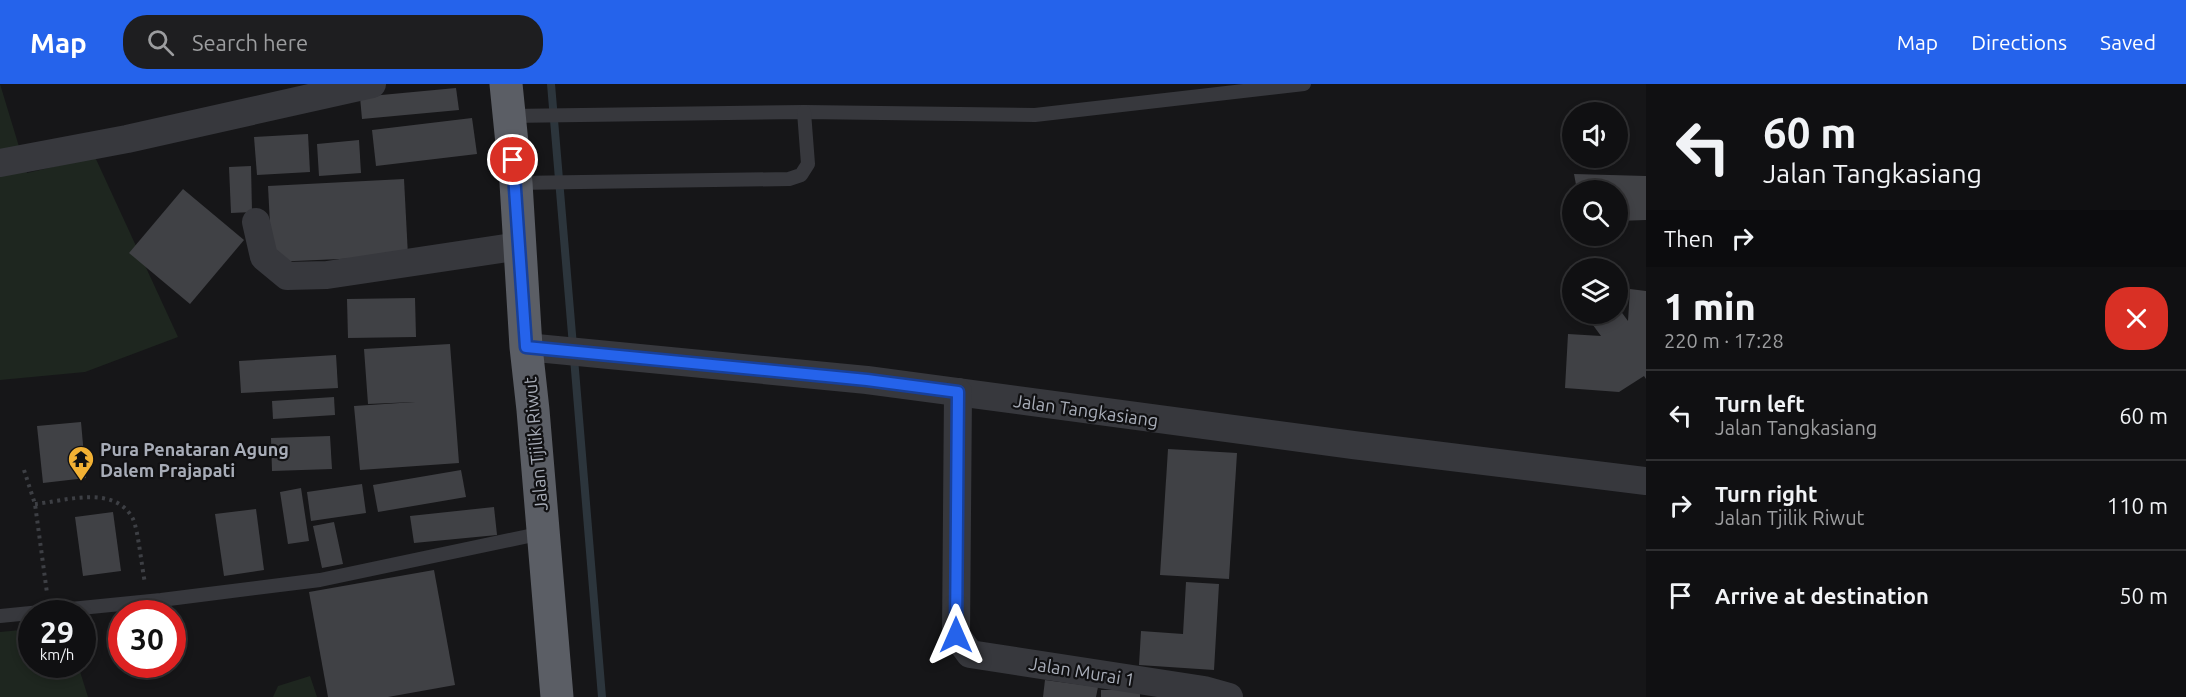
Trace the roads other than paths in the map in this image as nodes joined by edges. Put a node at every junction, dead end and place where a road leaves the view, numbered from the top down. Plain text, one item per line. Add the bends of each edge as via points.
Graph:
1 (372, 84) edge
2 (506, 84) edge
3 (1304, 84) edge
4 (804, 112) junction
5 (509, 116) junction
6 (0, 163) edge
7 (516, 183) junction
8 (256, 222) dead end
9 (519, 246) junction
10 (526, 347) junction
11 (958, 392) junction
12 (1646, 481) edge
13 (543, 534) junction
14 (0, 616) edge
15 (557, 697) edge
16 (1229, 697) edge

1 - 6 street
2 - 5 highway, Jalan Tjilik Riwut
3 - 4 lane via 1035,115
4 - 5 lane
4 - 7 lane via 808,164 801,175 789,179
5 - 7 highway, Jalan Tjilik Riwut
7 - 9 highway, Jalan Tjilik Riwut
8 - 9 street via 264,257 287,276 327,275
9 - 10 highway, Jalan Tjilik Riwut
10 - 11 street, Jalan Tangkasiang
10 - 13 highway, Jalan Tjilik Riwut
11 - 12 street, Jalan Tangkasiang
11 - 16 street, Jalan Murai 1 via 956,635 970,654
13 - 14 lane via 320,580
13 - 15 highway, Jalan Tjilik Riwut

